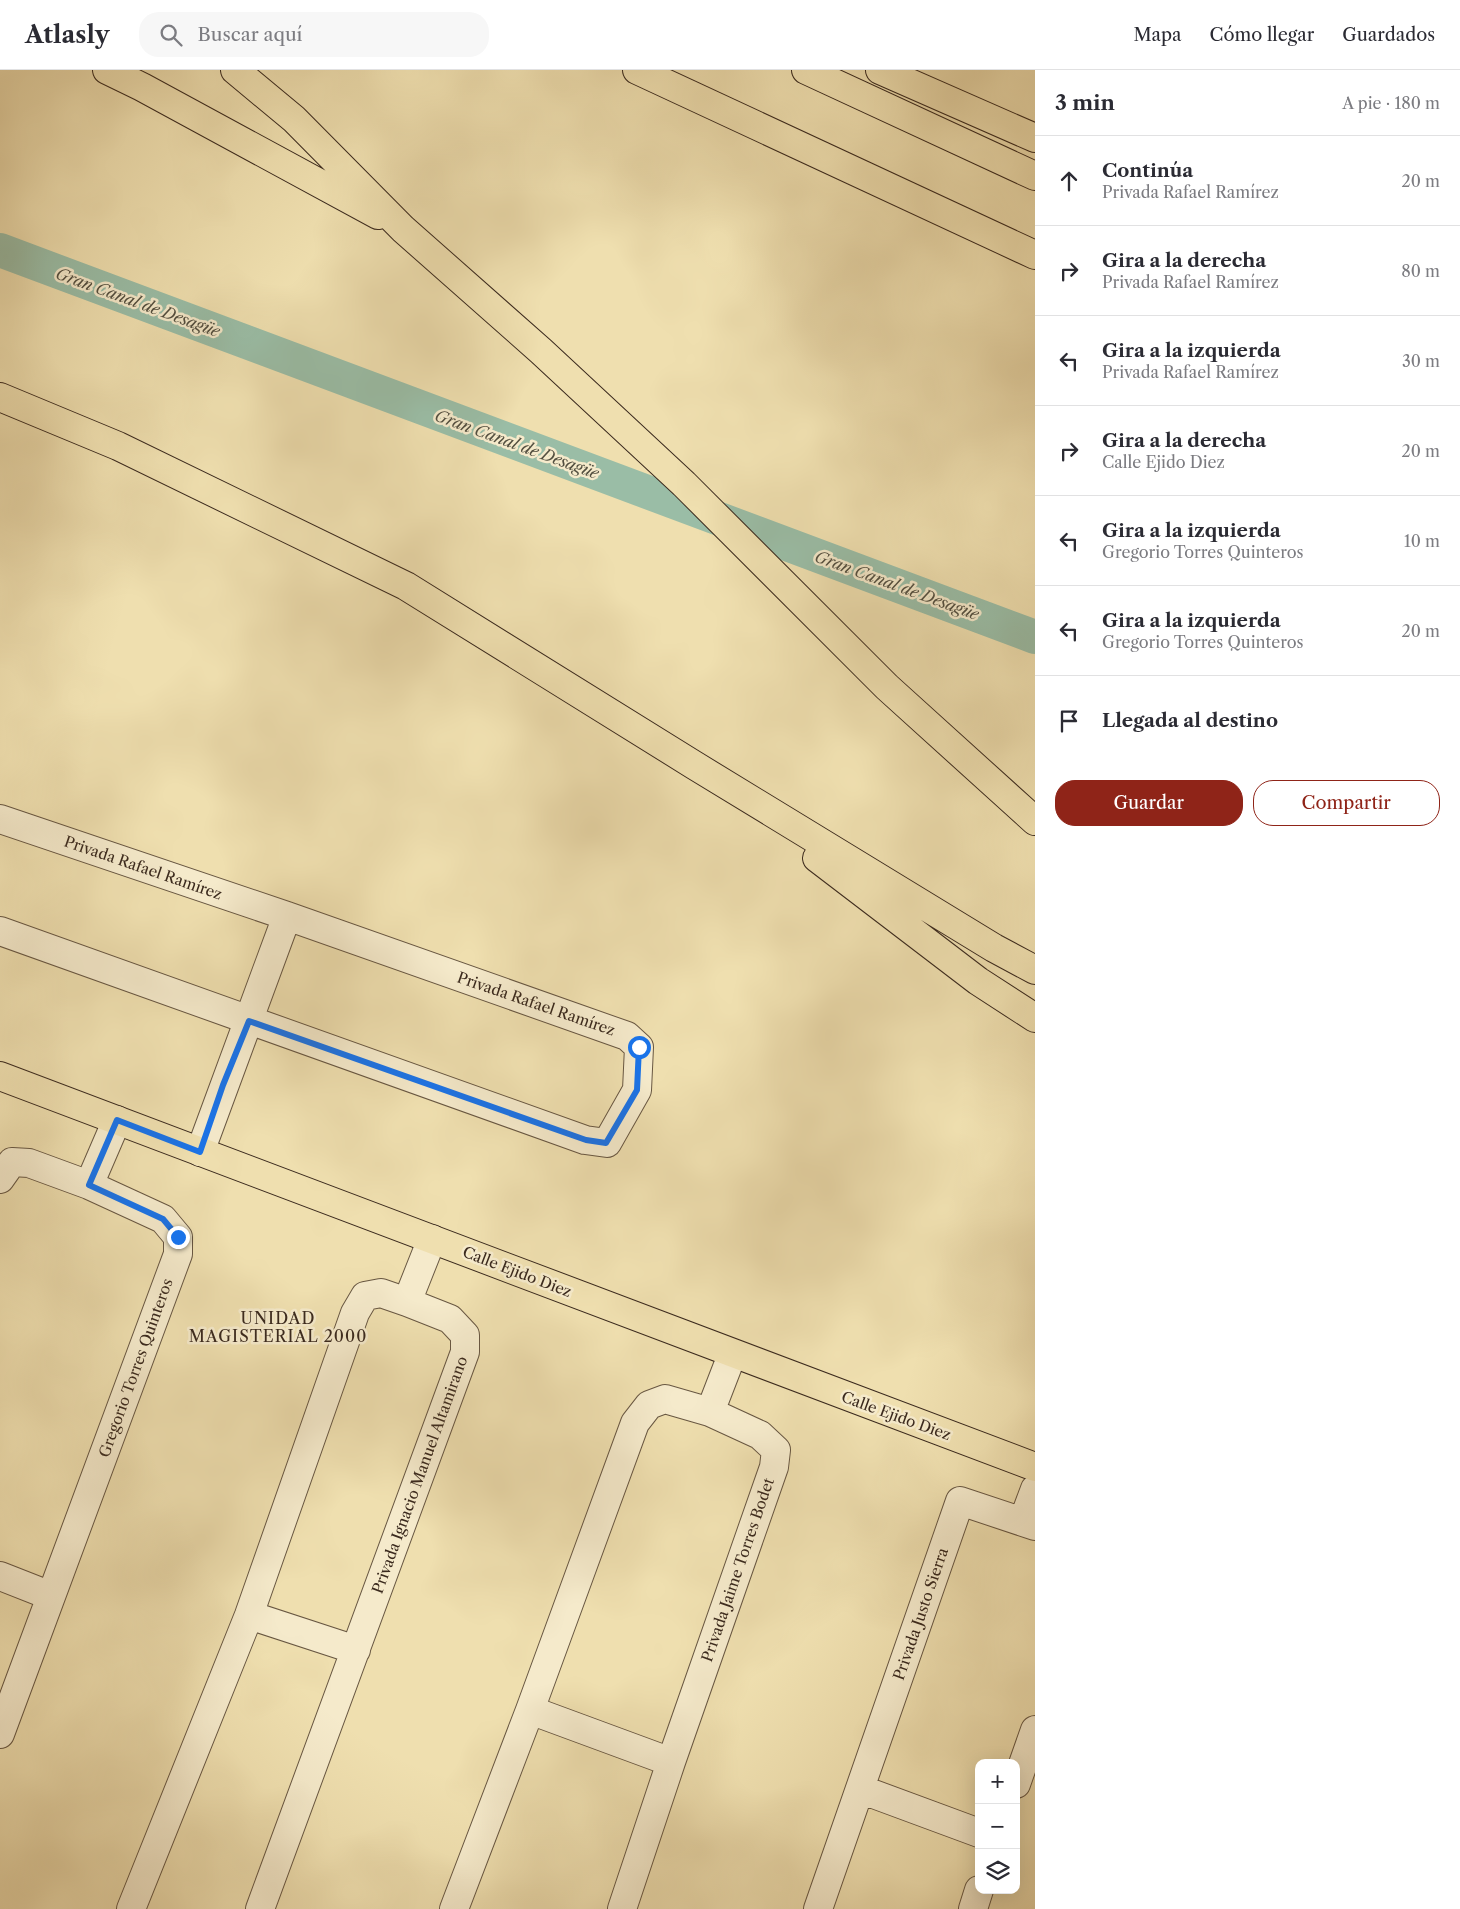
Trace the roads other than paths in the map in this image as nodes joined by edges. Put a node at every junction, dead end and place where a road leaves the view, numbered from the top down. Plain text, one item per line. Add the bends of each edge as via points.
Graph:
1 (107, 70) edge
2 (235, 70) edge
3 (637, 70) edge
4 (806, 70) edge
5 (880, 70) edge
6 (1035, 138) edge
7 (1035, 176) edge
8 (403, 229) junction
9 (1035, 255) edge
10 (0, 397) edge
11 (694, 765) junction
12 (0, 819) edge
13 (1035, 821) edge
14 (287, 916) junction
15 (0, 932) edge
16 (1035, 970) edge
17 (1035, 1018) edge
18 (249, 1021) junction
19 (0, 1076) edge
20 (117, 1120) junction
21 (200, 1152) junction
22 (0, 1179) edge
23 (89, 1185) junction
24 (432, 1239) junction
25 (407, 1302) junction
26 (732, 1355) junction
27 (710, 1412) junction
28 (1035, 1467) edge
29 (1035, 1489) edge
30 (1029, 1523) edge
31 (0, 1576) edge
32 (51, 1596) junction
33 (249, 1614) junction
34 (356, 1650) junction
35 (530, 1710) junction
36 (1035, 1730) edge
37 (0, 1734) edge
38 (671, 1762) junction
39 (1020, 1773) edge
40 (860, 1789) junction
41 (975, 1832) edge
42 (978, 1894) edge
43 (131, 1909) edge
44 (260, 1909) edge
45 (454, 1909) edge
46 (622, 1909) edge
47 (818, 1909) edge
48 (973, 1909) edge

1 - 8 main road
2 - 8 main road via 294,119
3 - 9 main road
4 - 7 main road
5 - 6 main road
8 - 13 main road via 542,351 684,484 887,687
10 - 11 main road via 118,446 406,586
11 - 16 main road
11 - 17 main road via 978,981
12 - 14 street, Privada Rafael Ramírez
14 - 18 street
14 - 18 street, Privada Rafael Ramírez via 626,1036 639,1047 637,1090 606,1143 586,1140
15 - 18 street, Privada Rafael Ramírez
18 - 21 street
19 - 20 main road, Calle Ejido Diez
20 - 21 main road, Calle Ejido Diez
20 - 23 street
21 - 24 main road, Calle Ejido Diez
22 - 23 street, Gregorio Torres Quinteros via 12,1162 29,1162
23 - 32 street, Gregorio Torres Quinteros via 163,1219 178,1237 178,1254
24 - 25 street
24 - 26 main road, Calle Ejido Diez
25 - 33 street, Privada Ignacio Manuel Altamirano via 381,1293 365,1296 356,1313
25 - 34 street, Privada Ignacio Manuel Altamirano via 450,1319 465,1335 465,1352
26 - 27 street
26 - 28 main road, Calle Ejido Diez
27 - 35 street, Privada Jaime Torres Bodet via 665,1399 649,1405 635,1423
27 - 38 street, Privada Jaime Torres Bodet via 760,1435 776,1450 774,1467
29 - 30 street, Privada Justo Sierra
30 - 40 street, Privada Justo Sierra via 960,1501
31 - 32 street
32 - 37 street, Gregorio Torres Quinteros
33 - 34 street
33 - 43 street, Privada Ignacio Manuel Altamirano
34 - 44 street, Privada Ignacio Manuel Altamirano
35 - 38 street
35 - 45 street, Privada Jaime Torres Bodet
36 - 39 street
38 - 46 street, Privada Jaime Torres Bodet
40 - 41 street
40 - 47 street, Privada Justo Sierra
42 - 48 street

